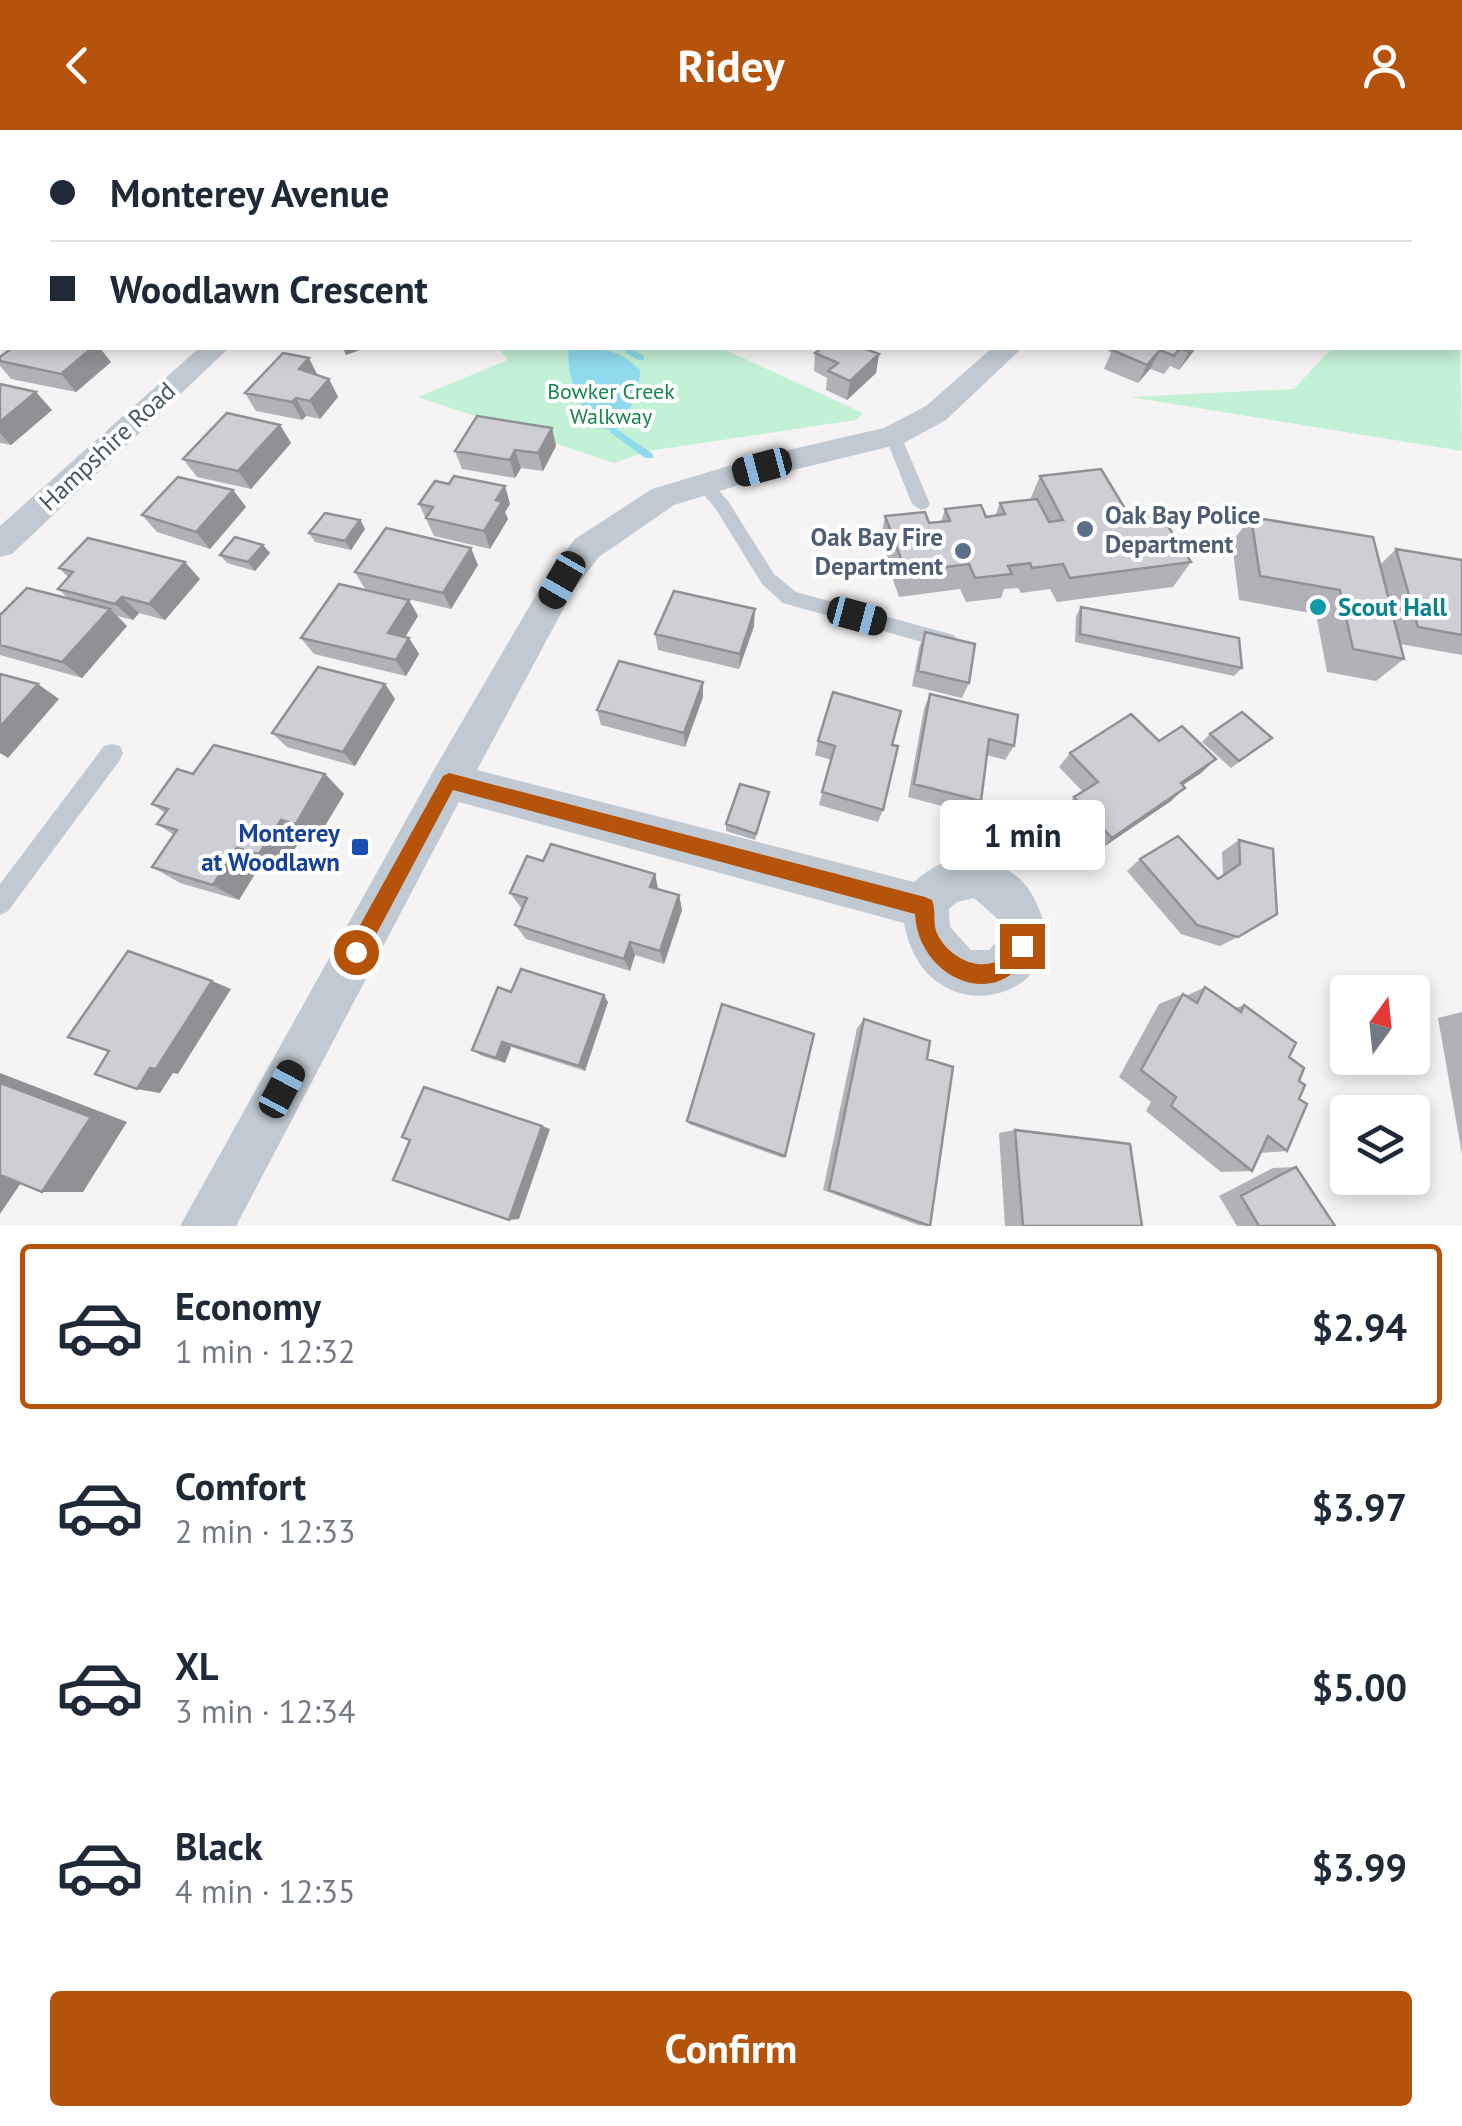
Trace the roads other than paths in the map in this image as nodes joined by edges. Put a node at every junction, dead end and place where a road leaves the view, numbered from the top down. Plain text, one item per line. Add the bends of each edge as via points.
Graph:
1 (213, 350) edge
2 (1006, 350) edge
3 (893, 436) junction
4 (703, 483) junction
5 (921, 504) dead end
6 (0, 545) edge
7 (957, 644) edge
8 (112, 753) dead end
9 (449, 781) junction
10 (0, 903) edge
11 (925, 907) dead end
12 (208, 1226) edge

1 - 6 street, Hampshire Road
2 - 3 street via 936,413
3 - 4 street
3 - 5 lane
4 - 7 lane via 768,579 790,598
4 - 9 street via 634,513 587,548 562,580
8 - 10 lane
9 - 11 street
9 - 12 street

